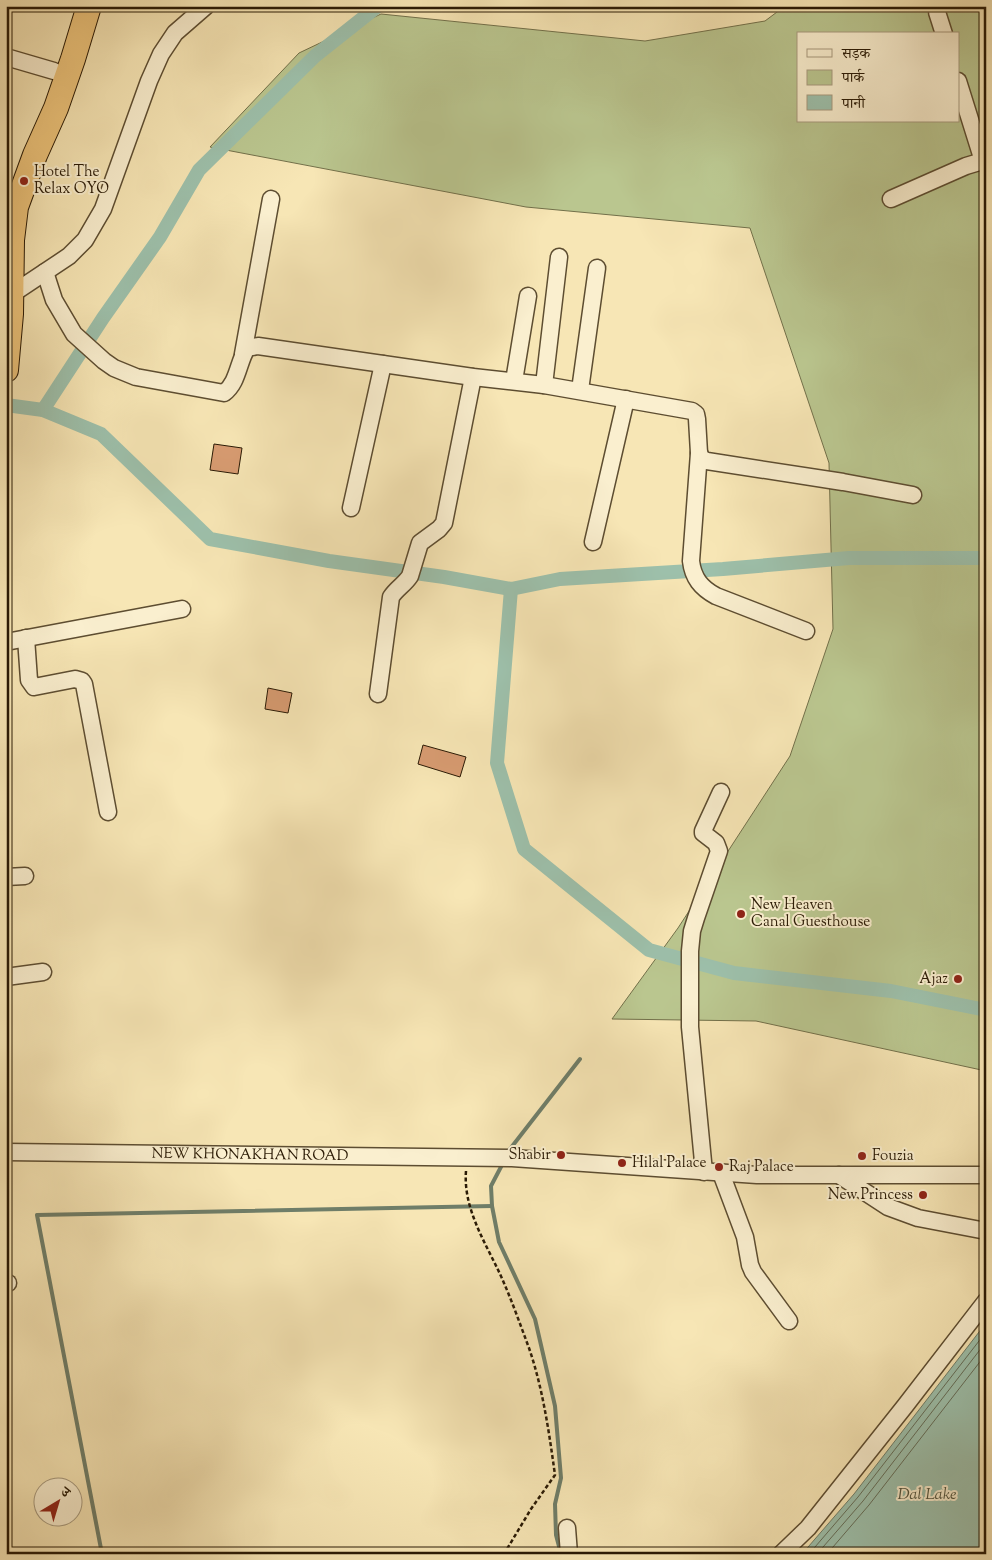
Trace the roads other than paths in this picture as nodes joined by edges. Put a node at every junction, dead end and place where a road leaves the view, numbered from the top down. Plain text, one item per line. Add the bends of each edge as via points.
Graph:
1 (73, 6) edge
2 (88, 6) edge
3 (206, 6) edge
4 (937, 12) dead end
5 (943, 32) edge
6 (6, 57) edge
7 (54, 71) junction
8 (960, 87) edge
9 (984, 160) edge
10 (6, 197) edge
11 (271, 199) dead end
12 (891, 199) dead end
13 (559, 257) dead end
14 (597, 268) dead end
15 (45, 272) junction
16 (528, 296) dead end
17 (9, 302) edge
18 (243, 354) junction
19 (383, 364) junction
20 (6, 370) edge
21 (472, 377) junction
22 (514, 381) junction
23 (544, 385) junction
24 (580, 390) junction
25 (626, 399) junction
26 (699, 453) junction
27 (914, 495) dead end
28 (351, 508) dead end
29 (593, 542) dead end
30 (182, 609) dead end
31 (806, 631) dead end
32 (26, 638) junction
33 (6, 642) edge
34 (378, 694) dead end
35 (721, 792) dead end
36 (108, 812) dead end
37 (24, 876) dead end
38 (6, 877) edge
39 (43, 972) dead end
40 (6, 977) edge
41 (6, 1152) edge
42 (704, 1172) junction
43 (721, 1173) junction
44 (839, 1175) junction
45 (986, 1175) edge
46 (986, 1231) edge
47 (986, 1300) edge
48 (789, 1321) dead end
49 (567, 1528) dead end
50 (569, 1554) edge
51 (781, 1554) edge

1 - 7 highway
2 - 17 highway via 56,108 16,208
3 - 15 street via 175,33 161,54 103,209 85,240
4 - 5 street
6 - 7 street
7 - 10 highway
8 - 9 street
9 - 12 street
11 - 18 street
13 - 23 street
14 - 24 street
15 - 17 street
15 - 18 street via 54,300 74,334 114,368 136,376 224,394 233,383
16 - 22 street
17 - 20 highway
18 - 19 street via 247,348 258,346
19 - 21 street
19 - 28 street
21 - 22 street
21 - 34 street via 444,523 420,543 410,576 394,593 389,604
22 - 23 street
23 - 24 street
24 - 25 street
25 - 26 street via 692,411 697,419
25 - 29 street
26 - 27 street via 706,461
26 - 31 street via 692,567 698,582 716,596
30 - 32 street
32 - 33 street
32 - 36 street via 29,680 34,687 75,679 84,684
35 - 42 street via 703,831 719,851 694,924 690,950 690,1027
37 - 38 street
39 - 40 street
41 - 42 street, NEW KHONAKHAN ROAD via 493,1157
42 - 43 street, NEW KHONAKHAN ROAD
43 - 44 street, NEW KHONAKHAN ROAD
43 - 48 street via 745,1237 753,1272
44 - 45 street, NEW KHONAKHAN ROAD
44 - 46 street via 888,1207 918,1218
47 - 51 street via 808,1528
49 - 50 street

